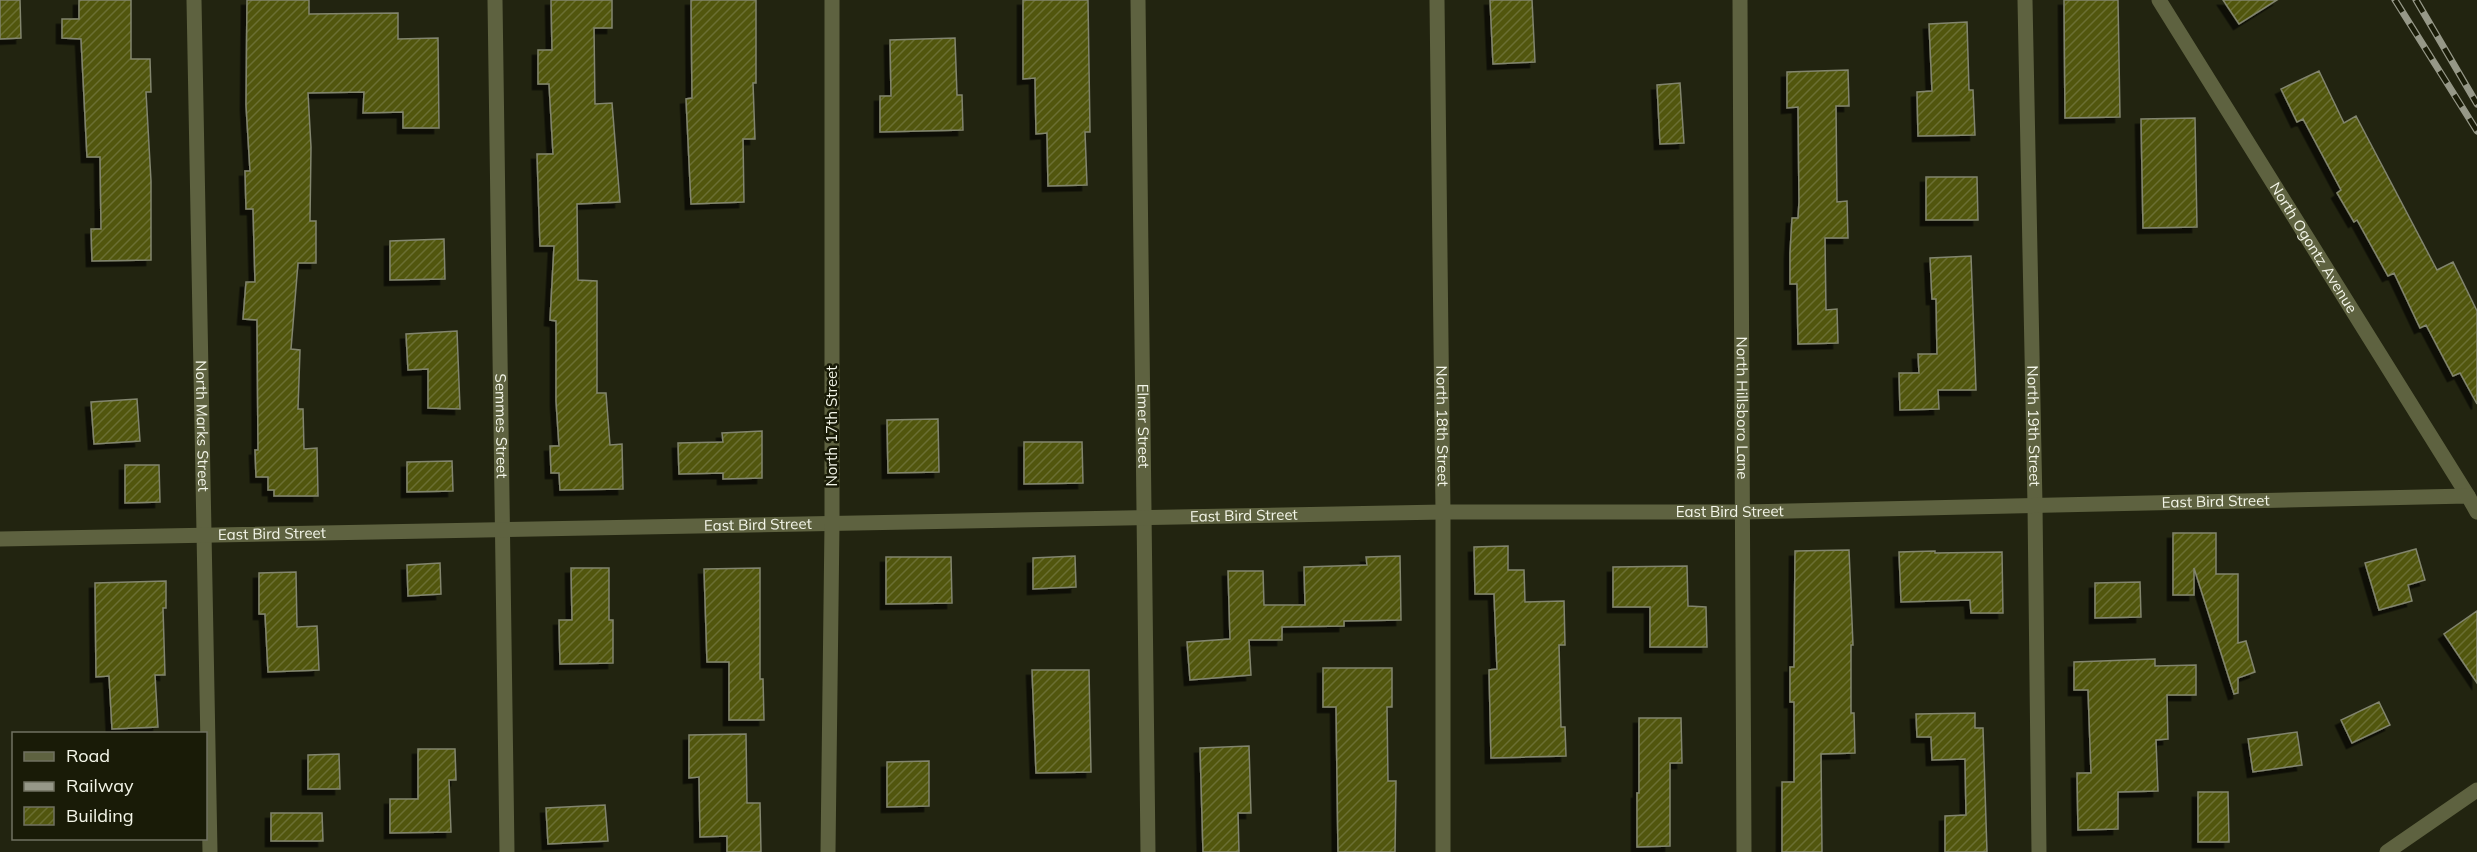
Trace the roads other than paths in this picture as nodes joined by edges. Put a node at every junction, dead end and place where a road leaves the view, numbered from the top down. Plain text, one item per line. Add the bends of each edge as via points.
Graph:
1 (194, 0) edge
2 (495, 0) edge
3 (832, 0) edge
4 (1138, 0) edge
5 (1437, 0) edge
6 (1740, 0) edge
7 (2025, 0) edge
8 (2159, 0) edge
9 (2468, 496) junction
10 (2036, 505) junction
11 (1443, 512) junction
12 (1742, 512) junction
13 (2477, 512) edge
14 (1143, 517) junction
15 (832, 524) junction
16 (501, 530) junction
17 (202, 536) junction
18 (0, 539) edge
19 (207, 732) edge
20 (207, 734) edge
21 (2477, 790) edge
22 (210, 852) edge
23 (507, 852) edge
24 (828, 852) edge
25 (1148, 852) edge
26 (1443, 852) edge
27 (1744, 852) edge
28 (2039, 852) edge
29 (2387, 852) edge

1 - 17 street, North Marks Street
2 - 16 street, Semmes Street
3 - 15 street, North 17th Street
4 - 14 street, Elmer Street
5 - 11 street, North 18th Street
6 - 12 street, North Hillsboro Lane
7 - 10 street, North 19th Street
8 - 9 street, North Ogontz Avenue
9 - 10 street, East Bird Street
9 - 13 street
10 - 12 street, East Bird Street
10 - 28 street, North 19th Street
11 - 12 street, East Bird Street
11 - 14 street, East Bird Street
11 - 26 street, North 18th Street
12 - 27 street, North Hillsboro Lane
14 - 15 street, East Bird Street
14 - 25 street, Elmer Street
15 - 16 street, East Bird Street
15 - 24 street, North 17th Street
16 - 17 street, East Bird Street
16 - 23 street, Semmes Street
17 - 18 street, East Bird Street
17 - 19 street, North Marks Street
20 - 22 street, North Marks Street
21 - 29 street

